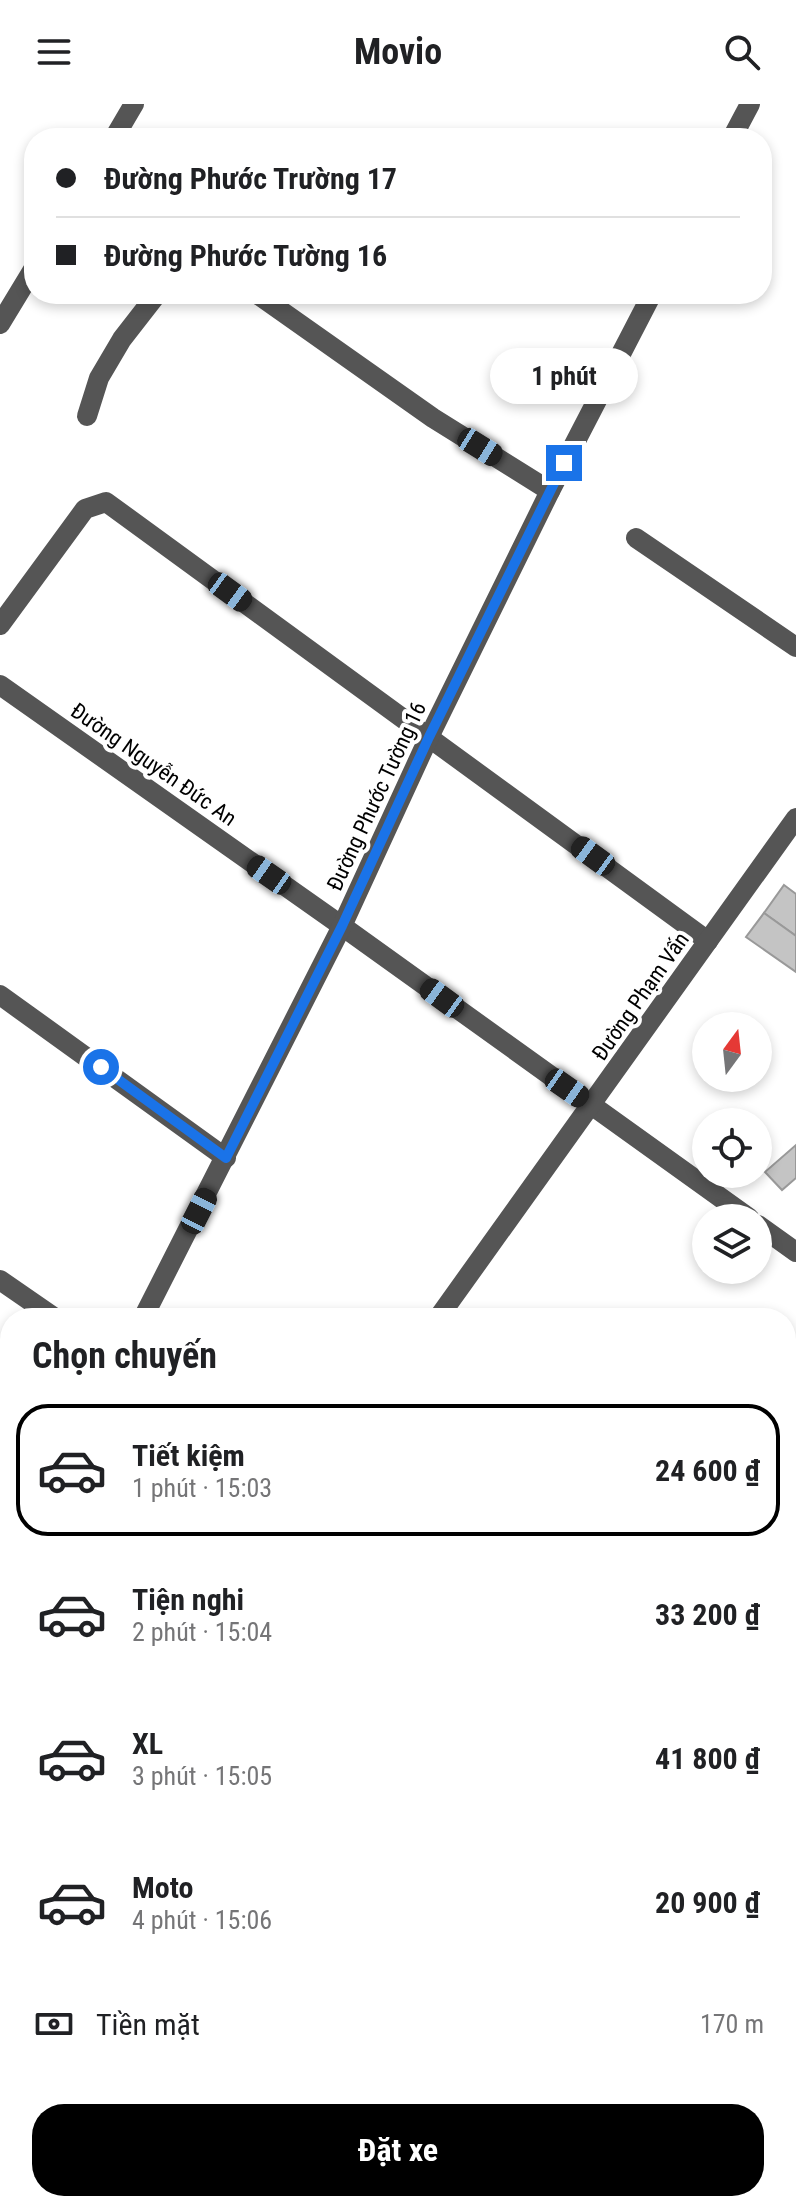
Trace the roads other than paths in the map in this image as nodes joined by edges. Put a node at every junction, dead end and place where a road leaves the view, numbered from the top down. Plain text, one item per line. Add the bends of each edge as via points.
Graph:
1 (134, 104) edge
2 (750, 104) edge
3 (120, 128) edge
4 (737, 128) edge
5 (24, 284) edge
6 (149, 304) edge
7 (271, 304) edge
8 (647, 304) edge
9 (0, 324) edge
10 (87, 416) dead end
11 (550, 491) junction
12 (636, 538) dead end
13 (0, 625) edge
14 (796, 647) edge
15 (0, 685) edge
16 (429, 737) junction
17 (796, 818) edge
18 (342, 926) junction
19 (708, 941) junction
20 (0, 995) edge
21 (592, 1106) junction
22 (226, 1158) junction
23 (729, 1204) edge
24 (772, 1235) edge
25 (796, 1252) edge
26 (0, 1280) edge
27 (41, 1308) edge
28 (148, 1308) edge
29 (445, 1308) edge

1 - 3 street
2 - 4 street
5 - 9 street
6 - 10 street via 99,378
7 - 11 street via 433,418
8 - 11 street, Đường Phước Tường 16
11 - 16 street, Đường Phước Tường 16
12 - 14 street
13 - 16 street via 85,509 106,502
15 - 18 street, Đường Nguyễn Đức An
16 - 18 street, Đường Phước Tường 16
16 - 19 street
17 - 19 street, Đường Phạm Vấn
18 - 21 street, Đường Nguyễn Đức An
18 - 22 street, Đường Phước Tường 16
19 - 21 street, Đường Phạm Vấn
20 - 22 street
21 - 23 street, Đường Nguyễn Đức An
21 - 29 street, Đường Phạm Vấn
22 - 28 street, Đường Phước Tường 16
24 - 25 street
26 - 27 street

